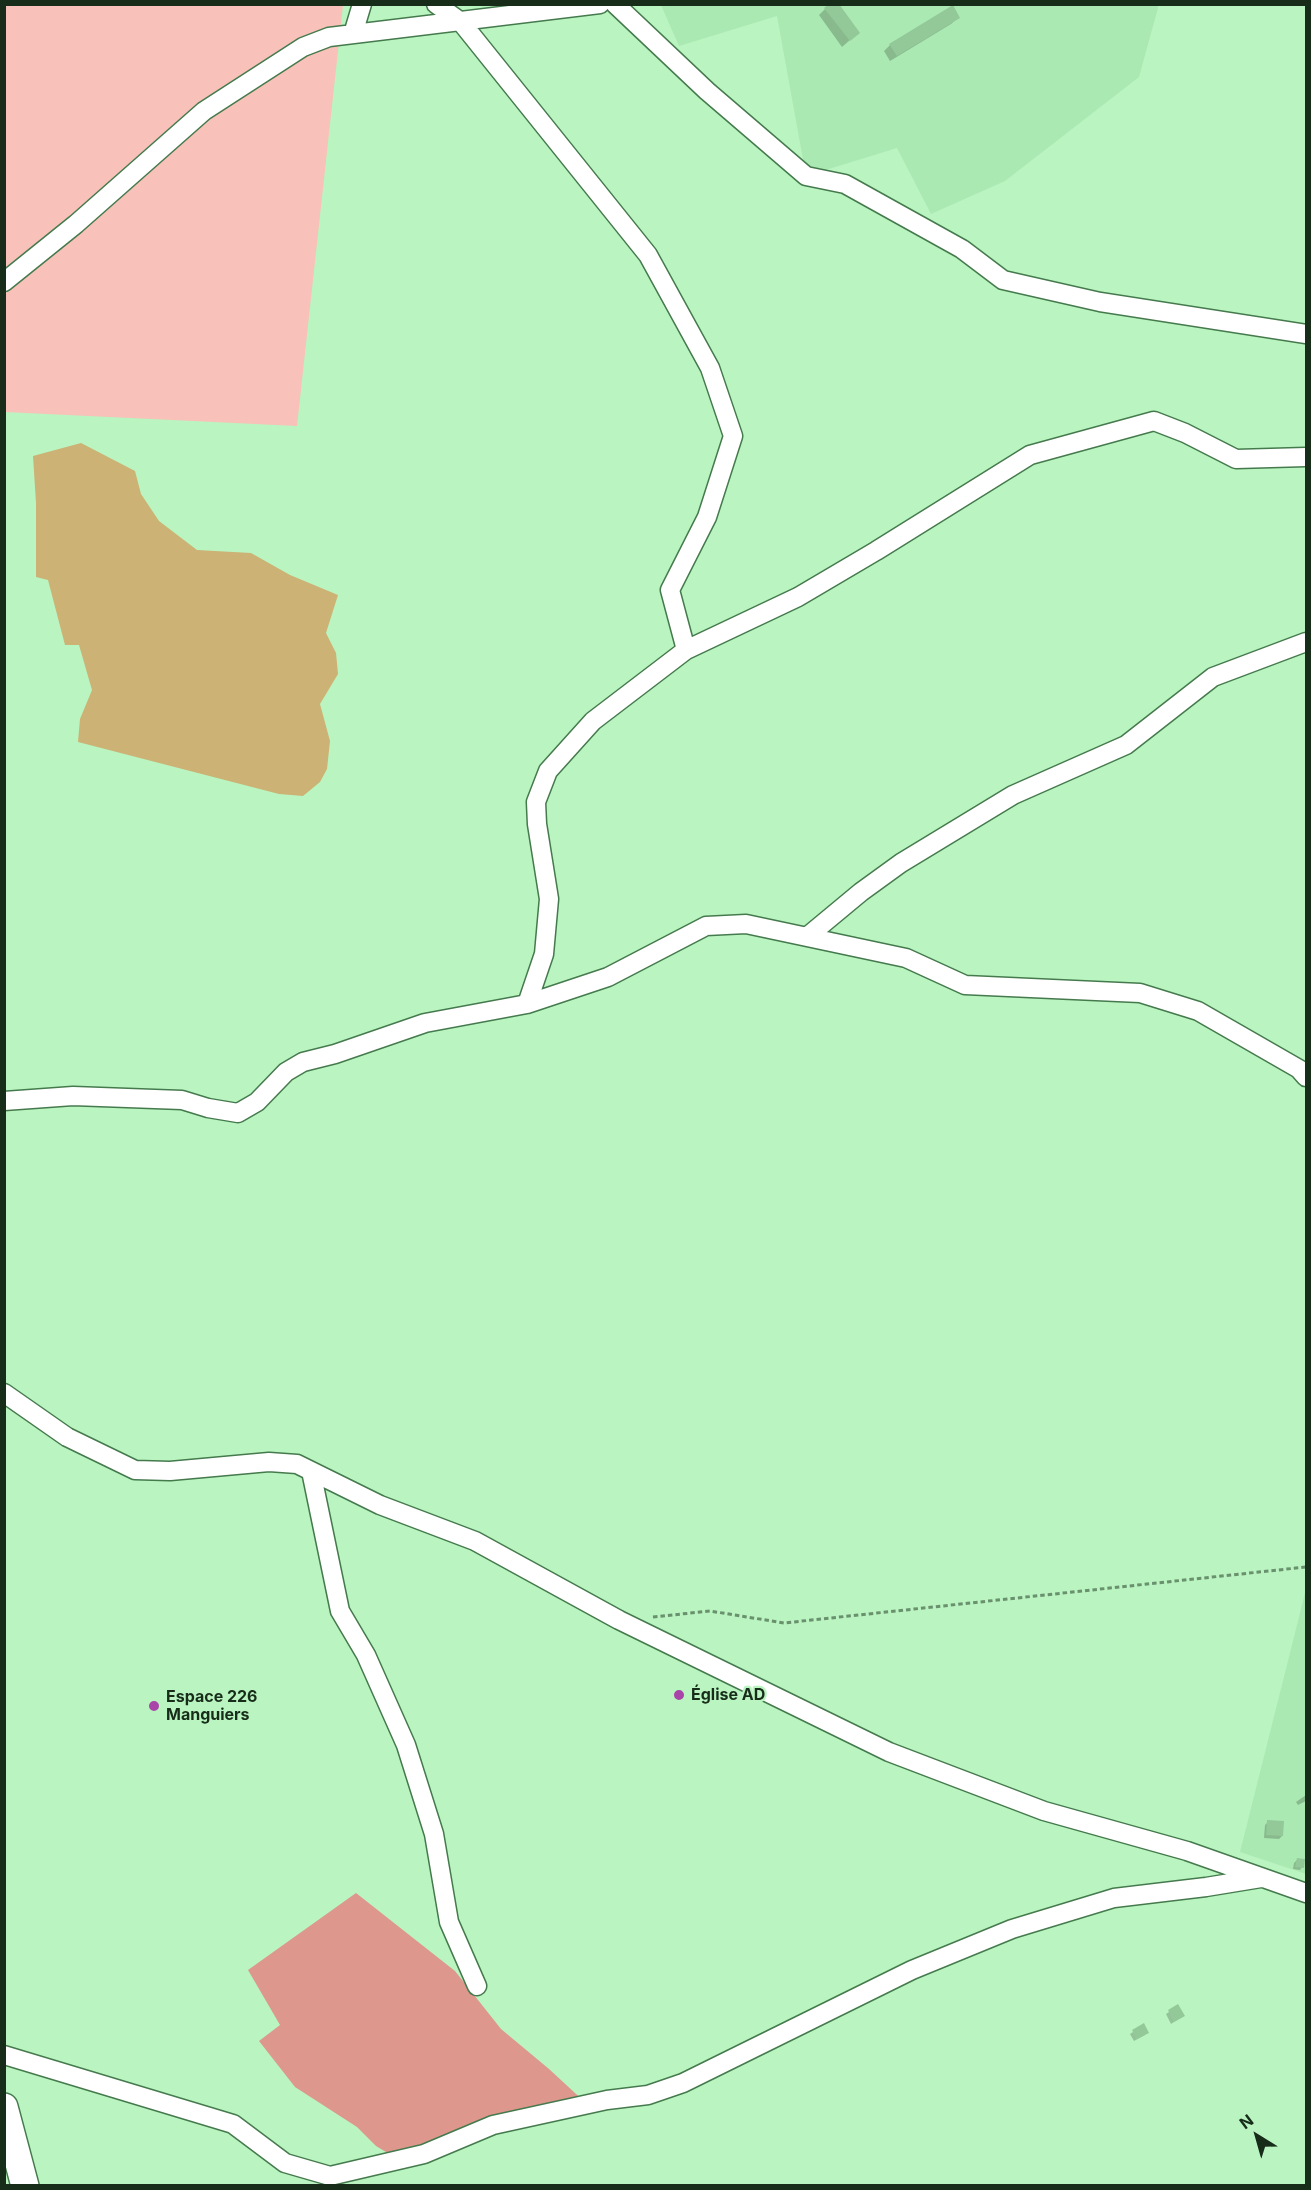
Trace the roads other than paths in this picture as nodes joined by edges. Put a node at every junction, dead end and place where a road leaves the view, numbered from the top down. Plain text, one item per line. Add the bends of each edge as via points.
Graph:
1 (362, 4) edge
2 (436, 4) edge
3 (615, 4) edge
4 (593, 5) edge
5 (460, 22) junction
6 (353, 34) junction
7 (4, 282) edge
8 (1306, 334) edge
9 (1306, 457) edge
10 (1306, 642) edge
11 (686, 650) junction
12 (808, 936) junction
13 (527, 1004) junction
14 (1306, 1077) edge
15 (4, 1101) edge
16 (4, 1393) edge
17 (311, 1471) junction
18 (1264, 1878) junction
19 (1306, 1893) edge
20 (477, 1986) dead end
21 (4, 2055) edge
22 (4, 2107) edge
23 (330, 2176) junction
24 (25, 2186) edge
25 (348, 2186) edge

1 - 6 street
2 - 5 street
3 - 8 street via 707,91 806,176 845,184 962,249 1003,280 1100,302
4 - 5 street
5 - 6 street
5 - 11 street via 648,255 710,368 733,436 707,517 670,590
6 - 7 street via 329,37 303,47 204,111
9 - 11 street via 1236,459 1154,421 1030,455 798,597
10 - 12 street via 1213,677 1126,745 1012,795 893,869
11 - 13 street via 593,721 548,771 536,802 549,899 544,954
12 - 13 street via 746,924 706,926 608,977
12 - 14 street via 906,958 965,985 1140,993 1198,1011 1299,1069
13 - 15 street via 425,1023 303,1062 286,1072 257,1102 238,1113 182,1100 73,1096
16 - 17 street via 67,1437 135,1470 170,1471 269,1462 297,1464
17 - 18 street via 380,1505 476,1541 619,1620 889,1752 1044,1811 1188,1851
17 - 20 street via 340,1611 366,1655 406,1745 434,1834 449,1922
18 - 19 street
18 - 23 street via 1114,1898 1012,1929 912,1970 683,2083 648,2095 493,2125 424,2154
21 - 23 street via 233,2124 285,2163
22 - 24 main road
23 - 25 street

